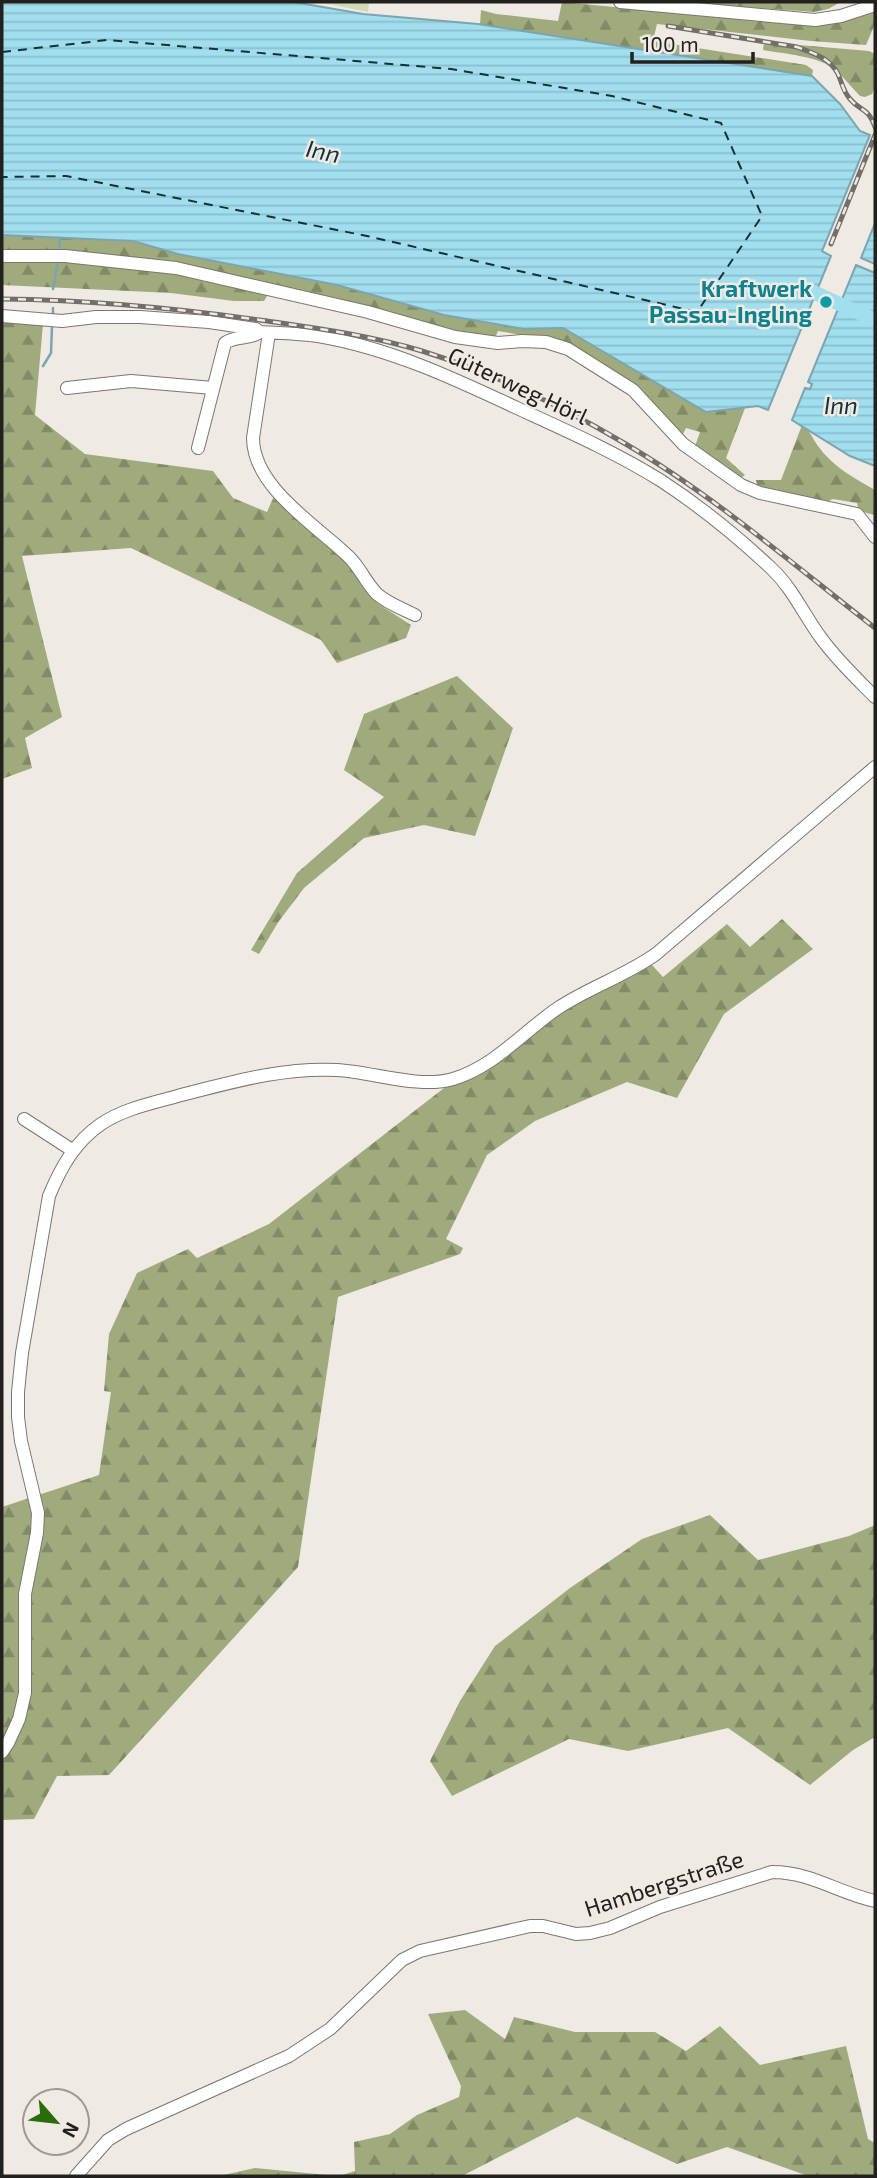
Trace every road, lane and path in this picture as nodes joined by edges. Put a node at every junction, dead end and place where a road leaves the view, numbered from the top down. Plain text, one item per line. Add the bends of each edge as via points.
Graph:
1 (620, 2) edge
2 (875, 5) edge
3 (2, 256) edge
4 (2, 316) edge
5 (264, 333) junction
6 (67, 388) dead end
7 (213, 388) junction
8 (198, 449) dead end
9 (875, 537) edge
10 (415, 615) dead end
11 (875, 697) edge
12 (875, 767) edge
13 (24, 1119) dead end
14 (72, 1150) junction
15 (2, 1752) edge
16 (875, 1901) edge
17 (76, 2176) edge

1 - 2 street via 815,20
3 - 9 street via 65,256 176,268 369,312 455,337 498,343 546,342 568,349 633,390 683,444 741,485 857,514
4 - 5 street, Güterweg Hörl via 62,321 140,317 209,322
5 - 7 street via 225,343
5 - 10 street via 253,438 260,466 284,499 349,557 379,596
5 - 11 street, Güterweg Hörl via 317,336 416,363 547,422 659,480 773,570 839,661
6 - 7 street via 131,382
7 - 8 street
12 - 14 street via 656,954 559,1008 464,1075 421,1082 335,1070 276,1072 132,1108 101,1124
13 - 14 street
14 - 15 street via 50,1196 22,1353 18,1417 35,1493 37,1533 25,1594 25,1693 19,1719
16 - 17 street, Hambergstraße via 802,1875 772,1872 590,1933 530,1926 420,1951 402,1961 309,2043 267,2067 126,2129 108,2140

